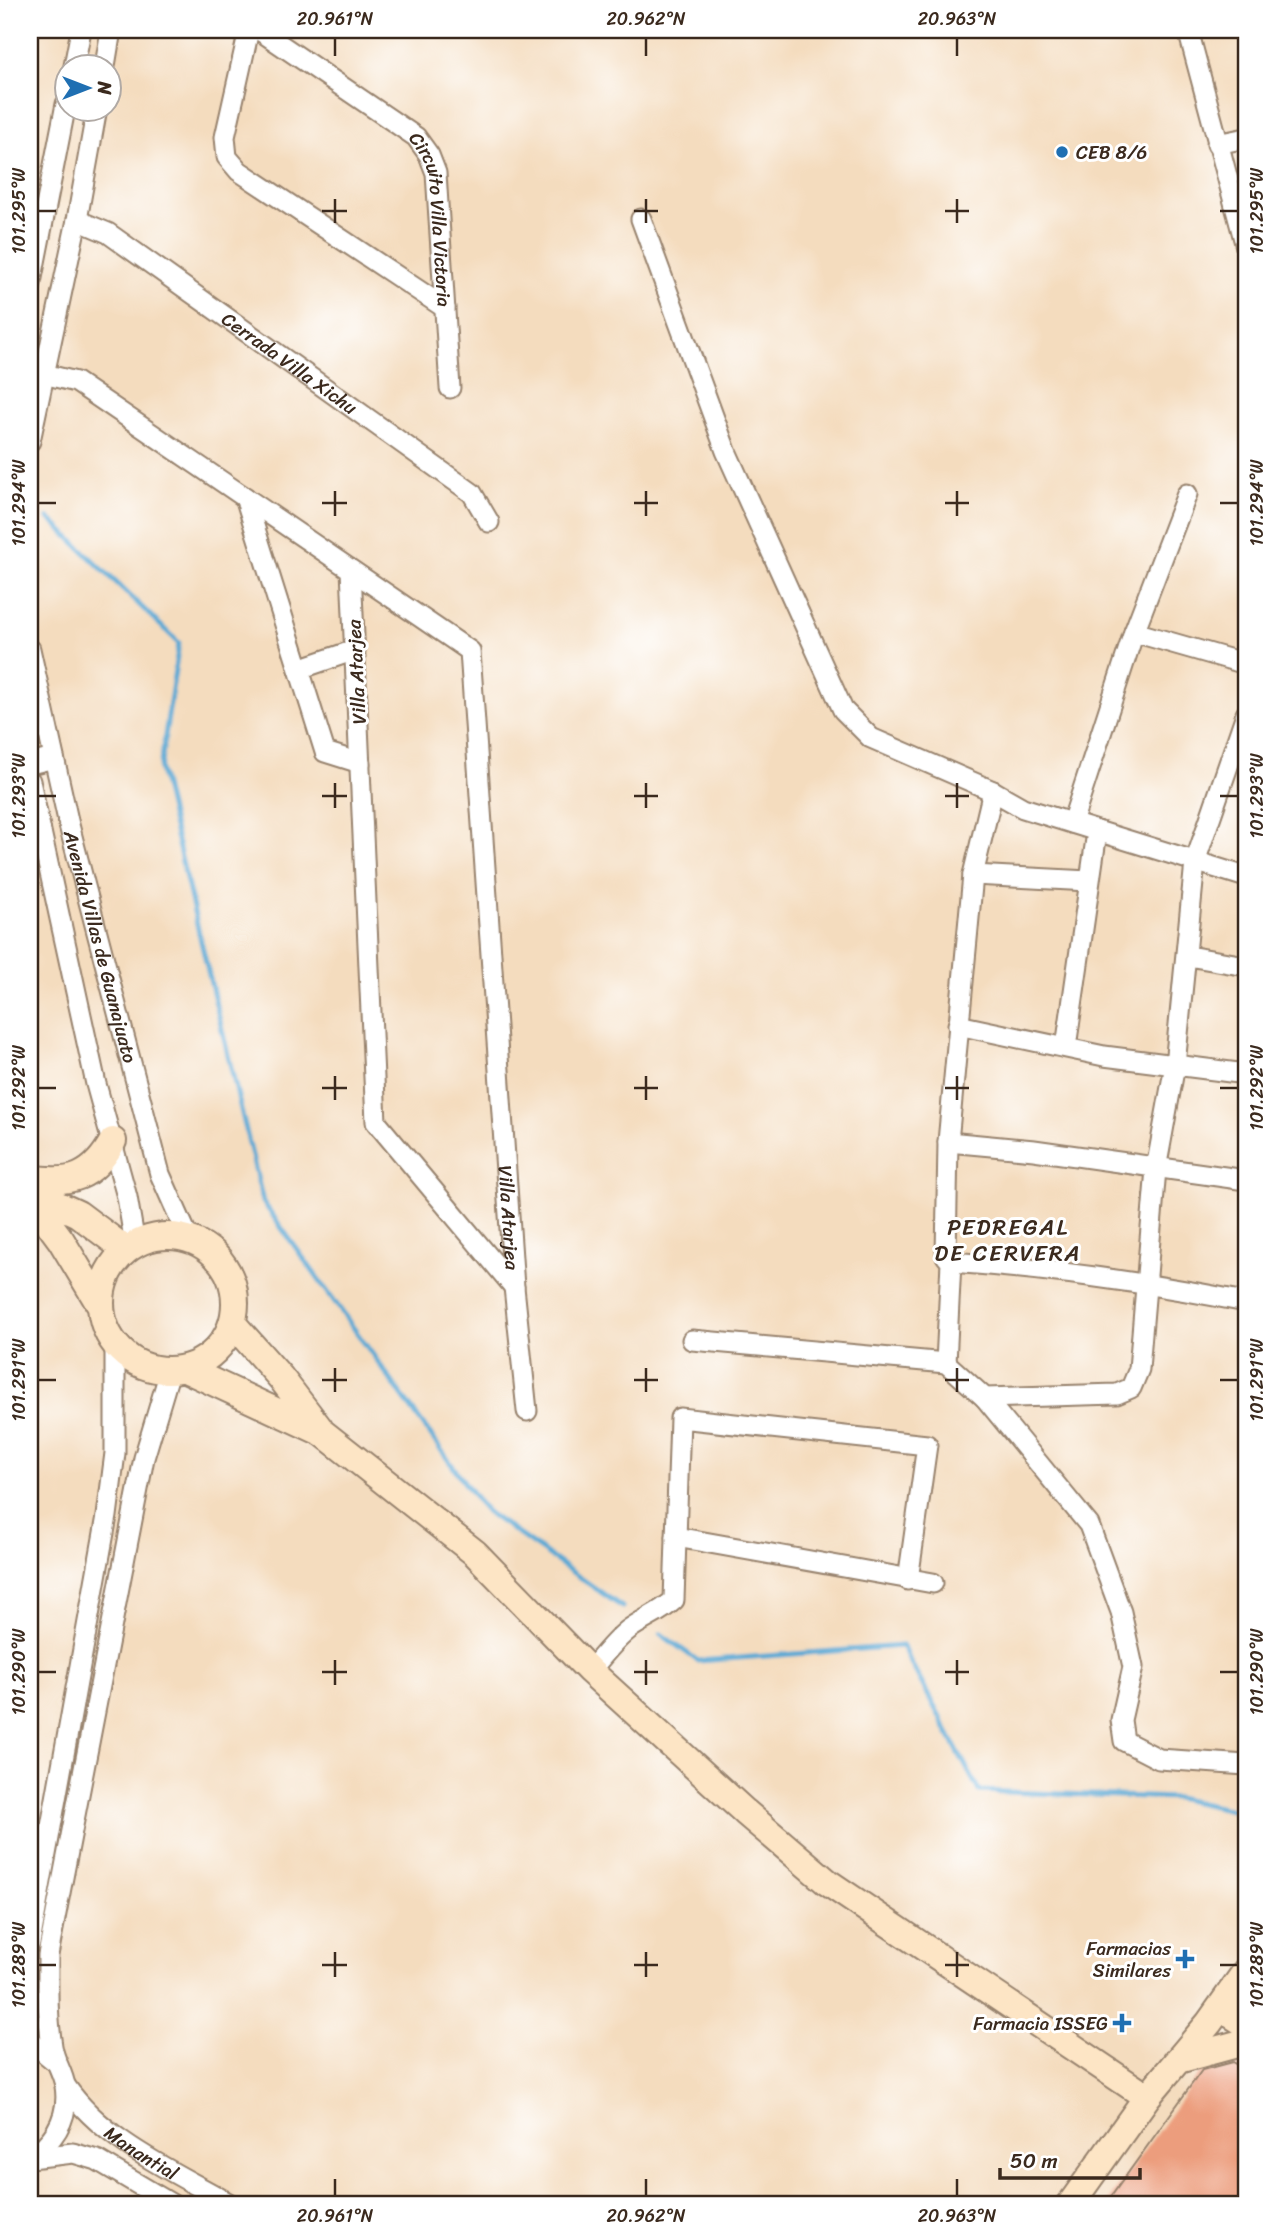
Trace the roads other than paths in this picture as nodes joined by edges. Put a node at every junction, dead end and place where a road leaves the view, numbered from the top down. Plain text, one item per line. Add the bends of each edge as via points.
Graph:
1 (81, 30) edge
2 (111, 30) edge
3 (250, 30) edge
4 (259, 30) edge
5 (1188, 30) edge
6 (77, 52) edge
7 (107, 52) edge
8 (62, 122) edge
9 (94, 122) edge
10 (1246, 138) edge
11 (1217, 144) junction
12 (640, 219) dead end
13 (77, 220) junction
14 (1246, 247) edge
15 (30, 288) edge
16 (446, 308) junction
17 (44, 374) junction
18 (450, 388) dead end
19 (30, 441) edge
20 (1187, 494) dead end
21 (245, 497) junction
22 (489, 522) dead end
23 (351, 570) junction
24 (1134, 632) junction
25 (30, 649) edge
26 (355, 650) junction
27 (1246, 664) edge
28 (299, 669) junction
29 (1246, 714) edge
30 (54, 758) junction
31 (360, 763) junction
32 (30, 764) edge
33 (30, 781) edge
34 (993, 791) junction
35 (1072, 823) junction
36 (69, 825) junction
37 (1097, 832) junction
38 (36, 834) edge
39 (1195, 862) junction
40 (973, 875) junction
41 (1246, 877) edge
42 (1089, 881) junction
43 (1188, 956) junction
44 (1246, 966) edge
45 (958, 1025) junction
46 (1066, 1047) junction
47 (1175, 1065) junction
48 (1246, 1074) edge
49 (113, 1141) junction
50 (948, 1142) junction
51 (1156, 1169) junction
52 (30, 1178) edge
53 (1246, 1180) edge
54 (30, 1192) edge
55 (30, 1198) edge
56 (189, 1239) junction
57 (130, 1247) junction
58 (951, 1262) junction
59 (1146, 1282) junction
60 (514, 1287) junction
61 (1246, 1302) edge
62 (100, 1305) junction
63 (233, 1324) junction
64 (692, 1340) dead end
65 (115, 1345) junction
66 (946, 1363) junction
67 (178, 1370) junction
68 (985, 1398) junction
69 (527, 1412) dead end
70 (323, 1433) junction
71 (676, 1537) junction
72 (908, 1580) junction
73 (933, 1583) dead end
74 (590, 1671) junction
75 (1246, 1765) edge
76 (30, 1942) edge
77 (1246, 1971) edge
78 (1215, 2015) junction
79 (1245, 2037) edge
80 (30, 2041) edge
81 (53, 2060) junction
82 (1178, 2060) junction
83 (65, 2085) junction
84 (1147, 2097) junction
85 (30, 2158) edge
86 (173, 2205) edge
87 (232, 2205) edge
88 (1070, 2205) edge

1 - 6 street
2 - 7 street
3 - 16 street, Circuito Villa Victoria via 225,137 227,157 239,170
4 - 16 street, Circuito Villa Victoria via 416,137 429,155 436,173
5 - 11 street
8 - 15 street
9 - 13 street
10 - 11 street
11 - 14 street
12 - 34 street via 726,451 843,710 870,738
13 - 17 street
13 - 22 street, Cerrada Villa Xichu via 108,233 472,493
16 - 18 street
17 - 19 street
17 - 21 street, Villa Atarjea via 76,382
20 - 24 street
21 - 23 street, Villa Atarjea
21 - 28 street
23 - 26 street, Villa Atarjea
23 - 60 street, Villa Atarjea via 470,651
24 - 27 street
24 - 35 street
25 - 30 street, Avenida Villas de Guanajuato
26 - 28 street
26 - 31 street, Villa Atarjea
28 - 31 street via 325,752
29 - 39 street
30 - 32 street
30 - 36 street, Avenida Villas de Guanajuato
31 - 60 street, Villa Atarjea via 376,1122
33 - 38 street, Avenida Villas de Guanajuato
34 - 35 street via 1023,808
34 - 40 street
35 - 37 street
36 - 38 street
36 - 56 street, Avenida Villas de Guanajuato via 160,1174
37 - 39 street
37 - 42 street
38 - 49 street, Avenida Villas de Guanajuato
39 - 41 street
39 - 43 street
40 - 42 street
40 - 45 street
42 - 46 street
43 - 44 street
43 - 47 street
45 - 46 street
45 - 50 street
46 - 47 street
47 - 48 street
47 - 51 street
49 - 52 street via 101,1163 77,1179
49 - 57 street, Avenida Villas de Guanajuato
50 - 51 street
50 - 58 street via 946,1256
51 - 53 street
51 - 59 street
54 - 57 street via 78,1214
55 - 62 street
56 - 57 street via 152,1237
56 - 63 street via 207,1249 227,1273 235,1303
57 - 62 street via 112,1266
58 - 59 street
58 - 66 street
59 - 61 street
59 - 68 street via 1139,1369 1131,1388 1117,1394
60 - 69 street
62 - 65 street via 104,1326
63 - 67 street via 208,1357
63 - 70 street
64 - 66 street
65 - 67 street via 149,1368
65 - 76 street via 115,1453 107,1516
66 - 68 street
67 - 70 street
67 - 81 street via 144,1458 48,1955
68 - 75 street via 1089,1525 1121,1612 1133,1667 1121,1720 1124,1741 1159,1759
70 - 74 street via 475,1553
71 - 72 street
71 - 72 street via 680,1418 927,1445
71 - 74 street via 674,1600 631,1628
72 - 73 street
74 - 84 street via 827,1882
77 - 78 street
78 - 79 street
78 - 82 street
79 - 82 street
80 - 81 street
81 - 83 street, Manantial
82 - 84 street
83 - 85 street via 65,2114 53,2140
83 - 87 street, Manantial via 110,2134
84 - 88 street
85 - 86 street via 73,2153 97,2160

